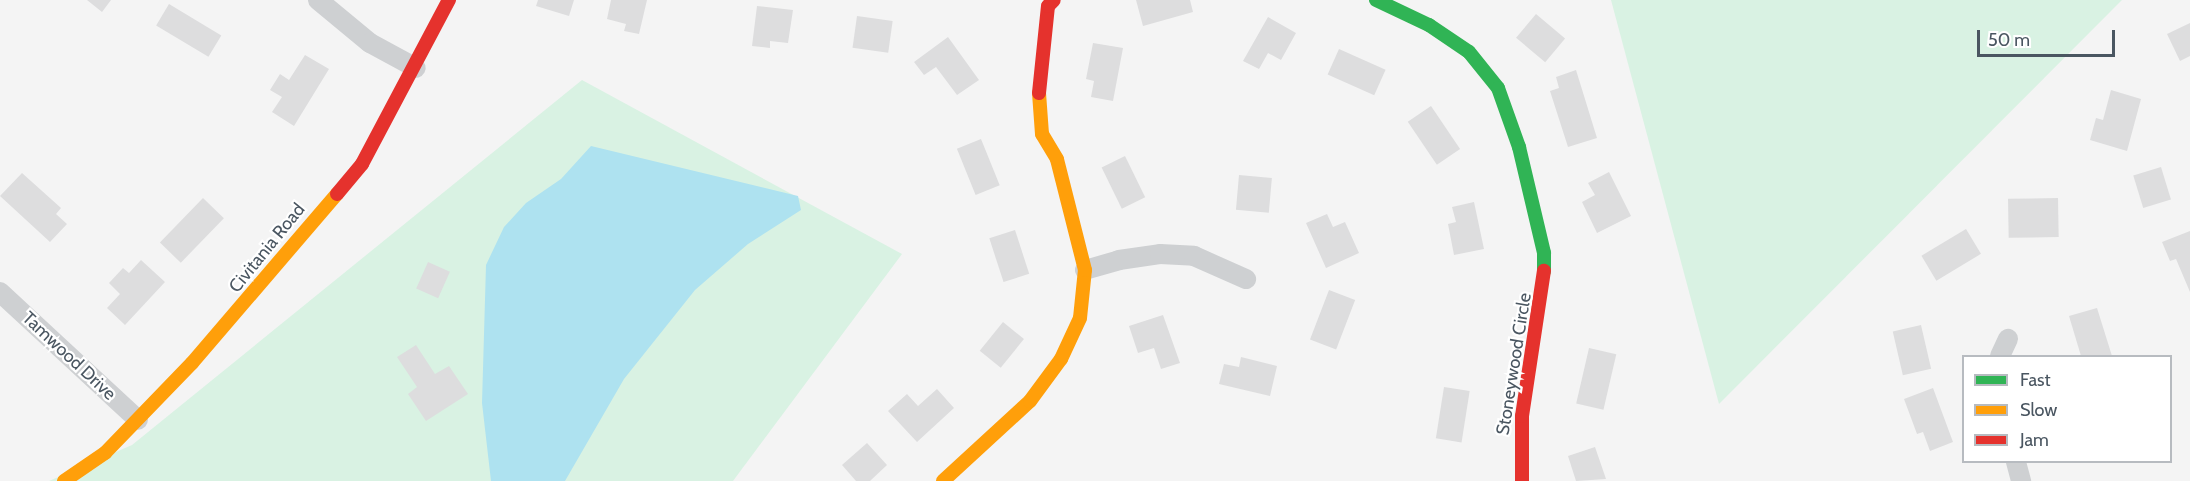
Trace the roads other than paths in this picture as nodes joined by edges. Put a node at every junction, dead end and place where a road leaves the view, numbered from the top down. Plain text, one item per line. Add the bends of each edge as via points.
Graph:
1 (318, 0) edge
2 (449, 0) edge
3 (1376, 0) edge
4 (1046, 2) edge
5 (416, 68) junction
6 (1085, 270) junction
7 (1246, 279) dead end
8 (0, 292) edge
9 (138, 420) junction
10 (2016, 463) edge
11 (64, 481) edge
12 (943, 481) edge
13 (1522, 481) edge
14 (2021, 481) edge

1 - 5 street via 370,43
2 - 5 street, Civitania Road
3 - 13 street, Stoneywood Circle via 1429,24 1469,52 1498,88 1519,147 1544,253 1544,287 1522,416
4 - 6 street via 1038,82 1042,134 1057,159 1074,211
5 - 9 street, Civitania Road via 362,164 302,230 242,308
6 - 7 street via 1119,260 1183,255
6 - 12 street via 1080,318 1061,359 1030,402
8 - 9 street, Tamwood Drive
9 - 11 street, Civitania Road via 105,453
10 - 14 street

